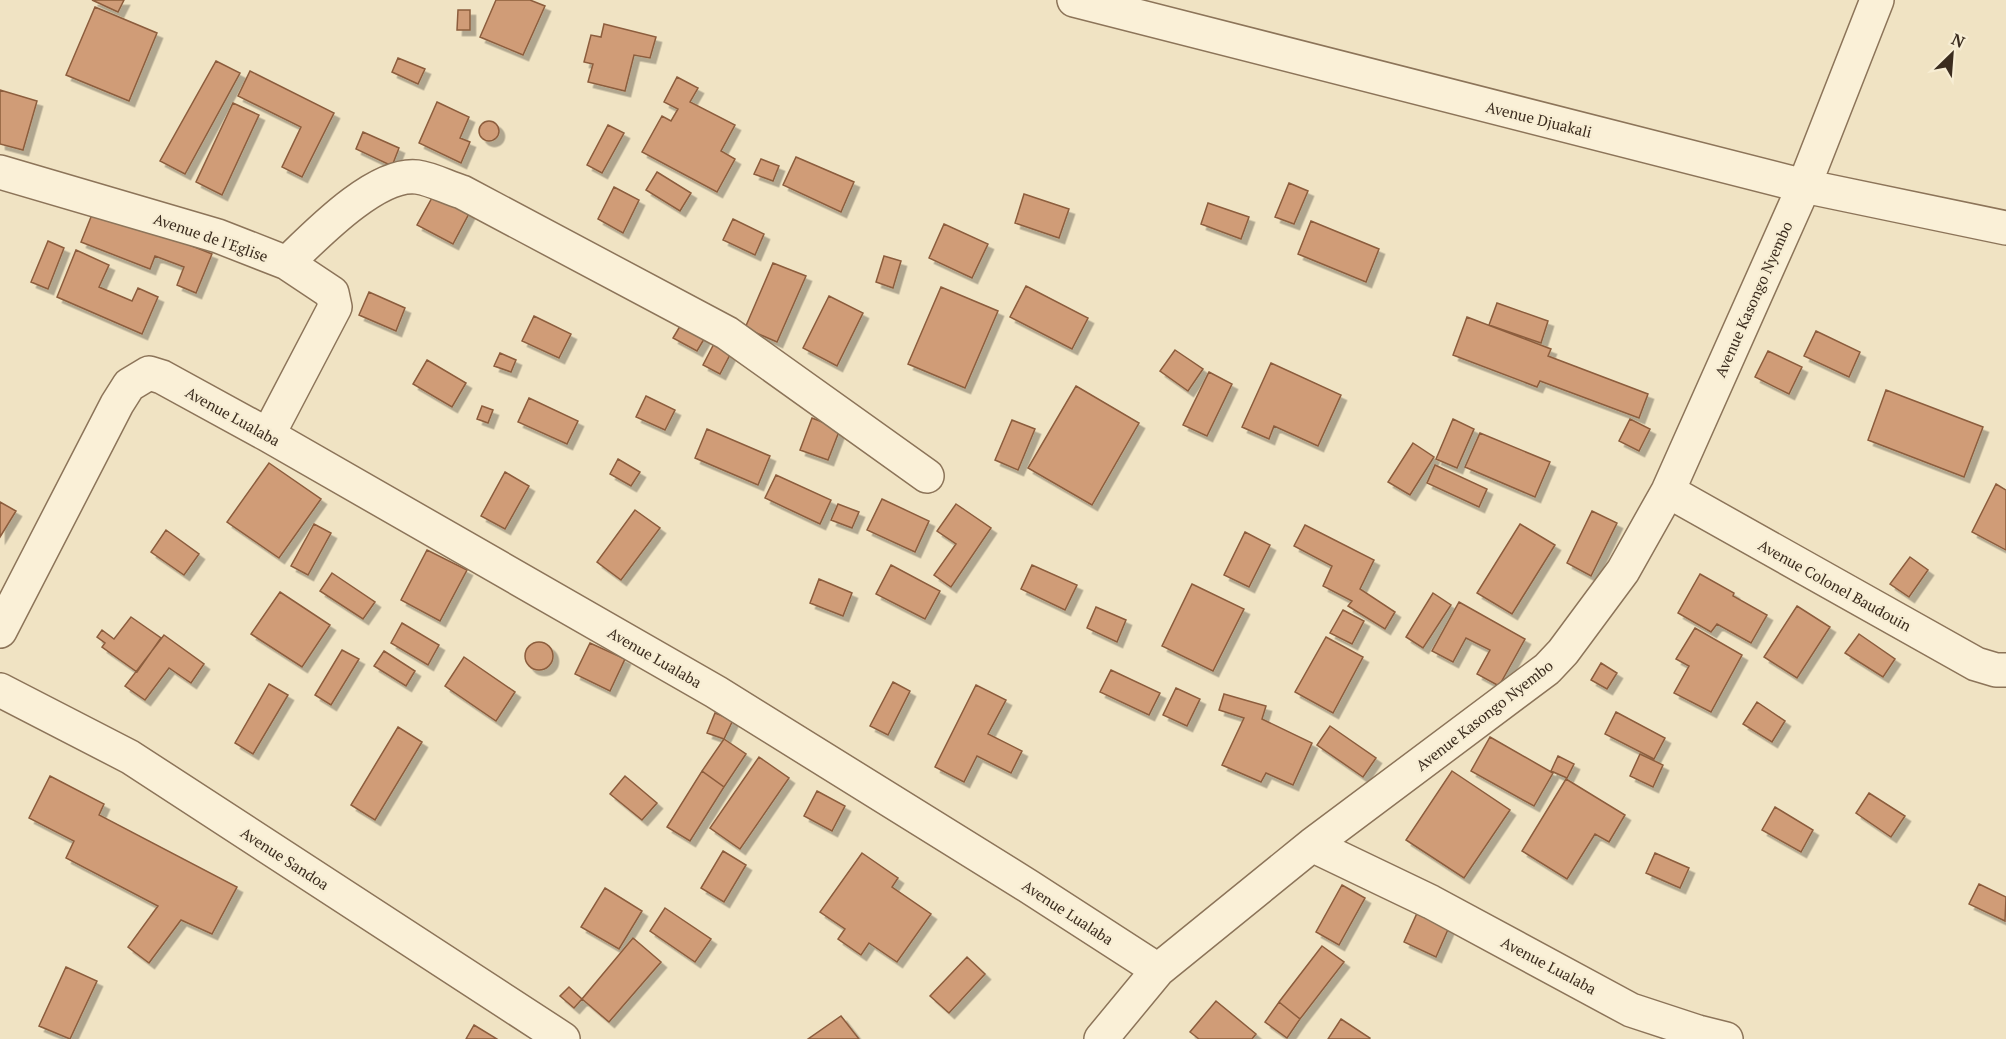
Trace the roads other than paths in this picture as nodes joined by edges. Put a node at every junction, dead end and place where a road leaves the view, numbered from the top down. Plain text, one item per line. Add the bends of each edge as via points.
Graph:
1 (1074, 0) edge
2 (1877, 0) edge
3 (0, 172) edge
4 (1804, 186) junction
5 (2006, 228) edge
6 (287, 263) junction
7 (268, 435) junction
8 (927, 476) dead end
9 (1668, 491) junction
10 (0, 631) edge
11 (2006, 670) edge
12 (0, 690) edge
13 (1312, 845) junction
14 (1158, 970) junction
15 (563, 1039) edge
16 (1101, 1039) edge
17 (1726, 1039) edge

1 - 4 street, Avenue Djuakali
2 - 4 street, Avenue Kasongo Nyembo
3 - 6 street, Avenue de l'Eglise via 218,236
4 - 5 street, Avenue Djuakali
4 - 9 street, Avenue Kasongo Nyembo
6 - 7 street, Avenue de l'Eglise via 332,293 335,307
6 - 8 street via 335,217 386,182 417,177 462,192 727,333
7 - 10 street, Avenue Lualaba via 162,377 149,373 138,378 117,404
7 - 14 street, Avenue Lualaba via 716,692
9 - 11 street, Avenue Colonel Baudouin via 1976,664
9 - 13 street, Avenue Kasongo Nyembo via 1623,571 1547,669
12 - 15 street, Avenue Sandoa via 129,757
13 - 14 street, Avenue Kasongo Nyembo
13 - 17 street, Avenue Lualaba via 1431,902 1631,1010
14 - 16 street, Avenue Kasongo Nyembo

